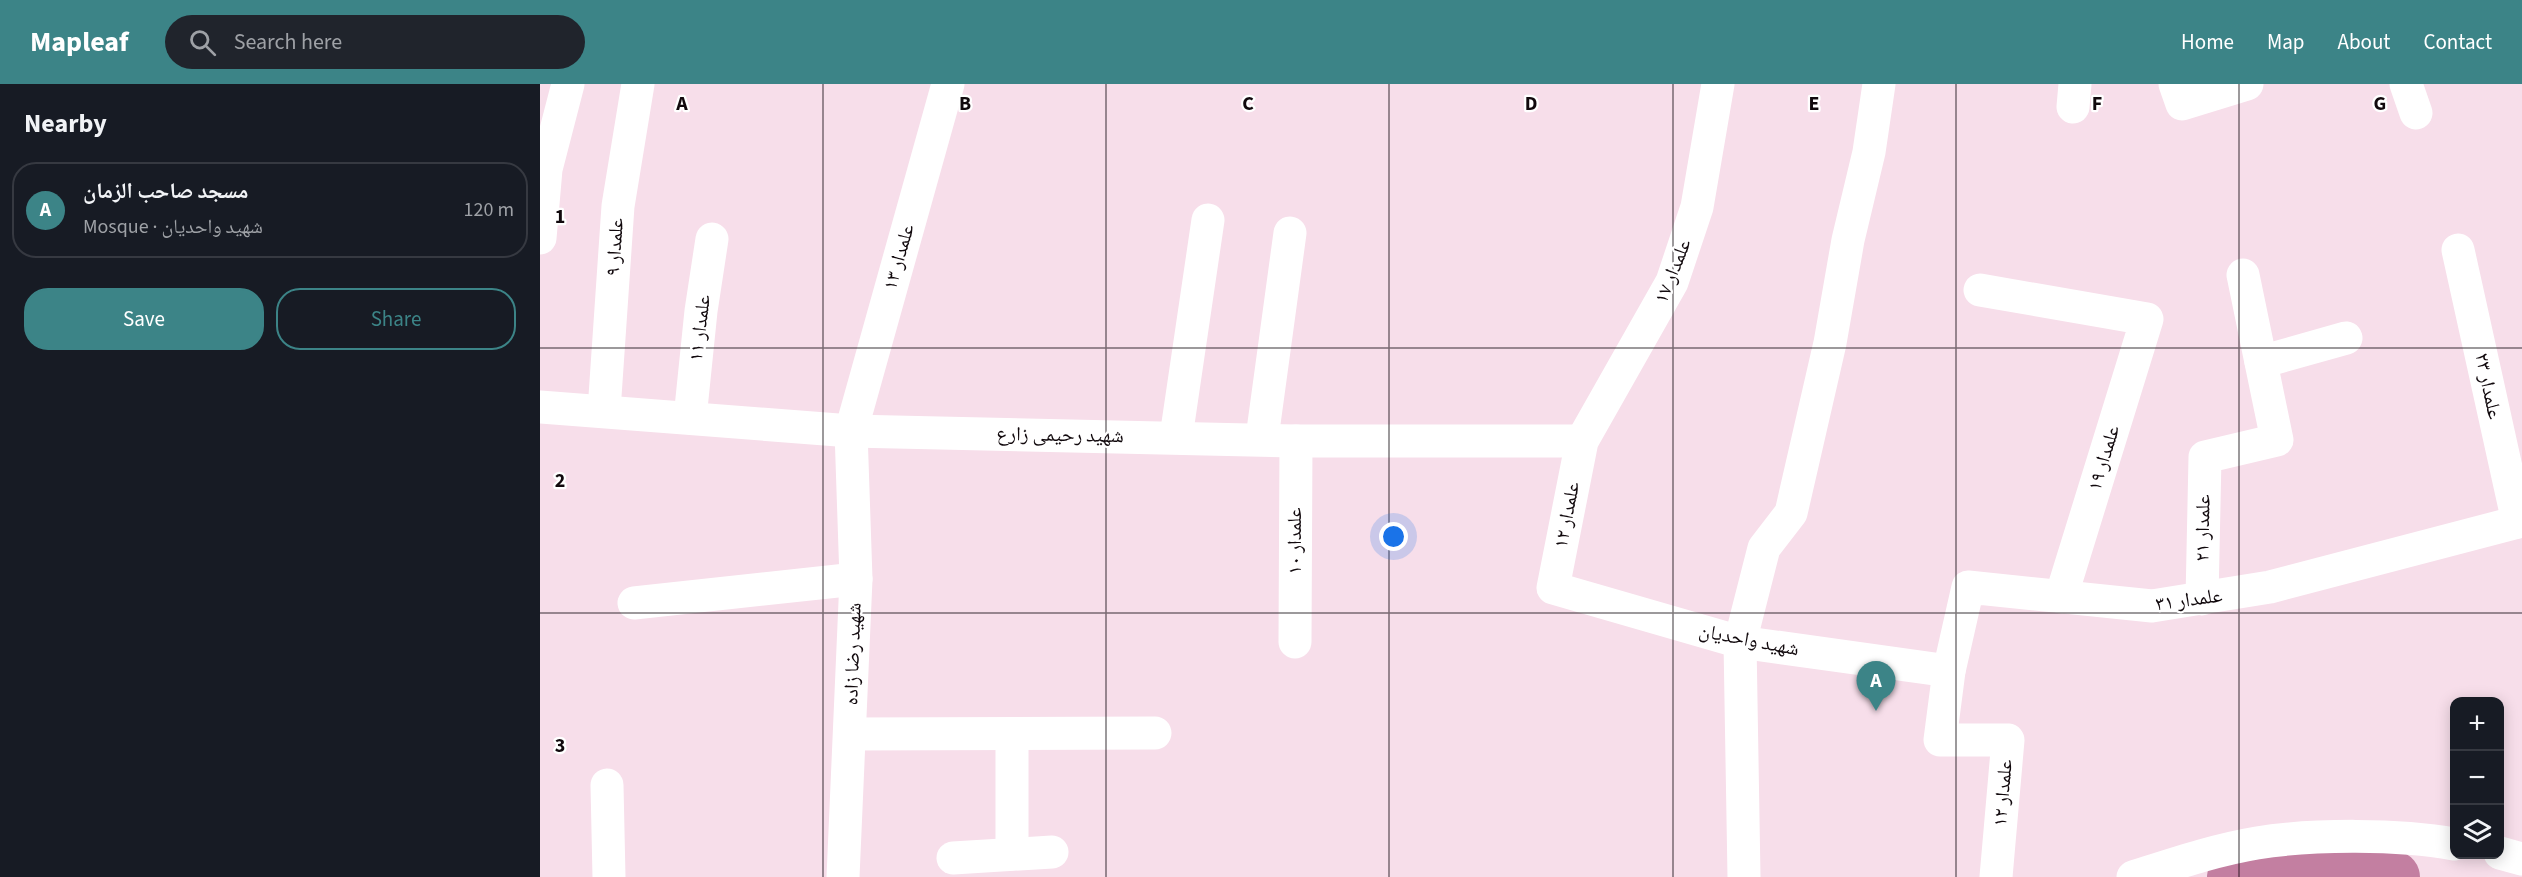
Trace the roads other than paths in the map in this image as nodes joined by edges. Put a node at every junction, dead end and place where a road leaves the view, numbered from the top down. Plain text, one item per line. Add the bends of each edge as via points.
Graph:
1 (568, 84) edge
2 (638, 84) edge
3 (948, 84) edge
4 (1718, 84) edge
5 (1879, 84) edge
6 (2175, 84) edge
7 (2247, 84) edge
8 (1208, 220) dead end
9 (1290, 233) dead end
10 (540, 238) edge
11 (712, 239) dead end
12 (2458, 250) dead end
13 (2243, 275) dead end
14 (1980, 290) dead end
15 (2346, 338) dead end
16 (2261, 362) junction
17 (540, 407) edge
18 (604, 411) junction
19 (690, 418) junction
20 (851, 431) junction
21 (1176, 437) junction
22 (1262, 438) junction
23 (1296, 441) junction
24 (1581, 441) junction
25 (2520, 522) edge
26 (856, 579) junction
27 (1553, 588) joint
28 (2061, 597) junction
29 (2202, 599) junction
30 (634, 603) dead end
31 (1295, 642) dead end
32 (1740, 642) junction
33 (1949, 671) junction
34 (1155, 733) dead end
35 (850, 734) junction
36 (1012, 734) junction
37 (1940, 740) joint
38 (608, 785) dead end
39 (2450, 843) edge
40 (1052, 852) dead end
41 (1012, 854) junction
42 (2504, 854) edge
43 (953, 858) dead end
44 (2522, 859) edge
45 (609, 877) edge
46 (843, 877) edge
47 (1744, 877) edge
48 (1996, 877) edge
49 (2133, 877) edge

1 - 10 street via 546,169
2 - 18 street, علمدار ۹ via 618,206
3 - 20 street, علمدار ۱۳
4 - 24 street, علمدار ۱۷ via 1696,207 1672,282
5 - 32 street via 1869,152 1791,513 1764,548
6 - 7 street via 2182,104
8 - 21 street
9 - 22 street
11 - 19 street, علمدار ۱۱
12 - 25 street, علمدار ۲۳
13 - 16 street
14 - 28 street, علمدار ۱۹ via 2147,319
15 - 16 street
16 - 29 street, علمدار ۲۱ via 2277,440 2205,457
17 - 18 street, شهید رحیمی زارع
18 - 19 street, شهید رحیمی زارع
19 - 20 street, شهید رحیمی زارع
20 - 21 street, شهید رحیمی زارع
20 - 26 street, شهید رضا زاده
21 - 22 street, شهید رحیمی زارع
22 - 23 street, شهید رحیمی زارع
23 - 24 street, شهید رحیمی زارع
23 - 31 street, علمدار ۱۰
24 - 27 street, علمدار ۱۲
25 - 29 street, علمدار ۳۱ via 2270,587
26 - 30 street
26 - 35 street, شهید رضا زاده
27 - 32 street, شهید واحدیان
28 - 29 street, علمدار ۳۱ via 2152,606
28 - 33 street, علمدار ۳۱ via 1968,587
32 - 33 street, شهید واحدیان
32 - 47 street
33 - 37 street, علمدار ۳۱
34 - 36 street
35 - 36 street
35 - 46 street, شهید رضا زاده
36 - 41 street
37 - 48 street, علمدار ۱۲ via 2008,741
38 - 45 street
39 - 49 street via 2381,838 2293,839 2245,846
40 - 41 street
41 - 43 street
42 - 44 street

